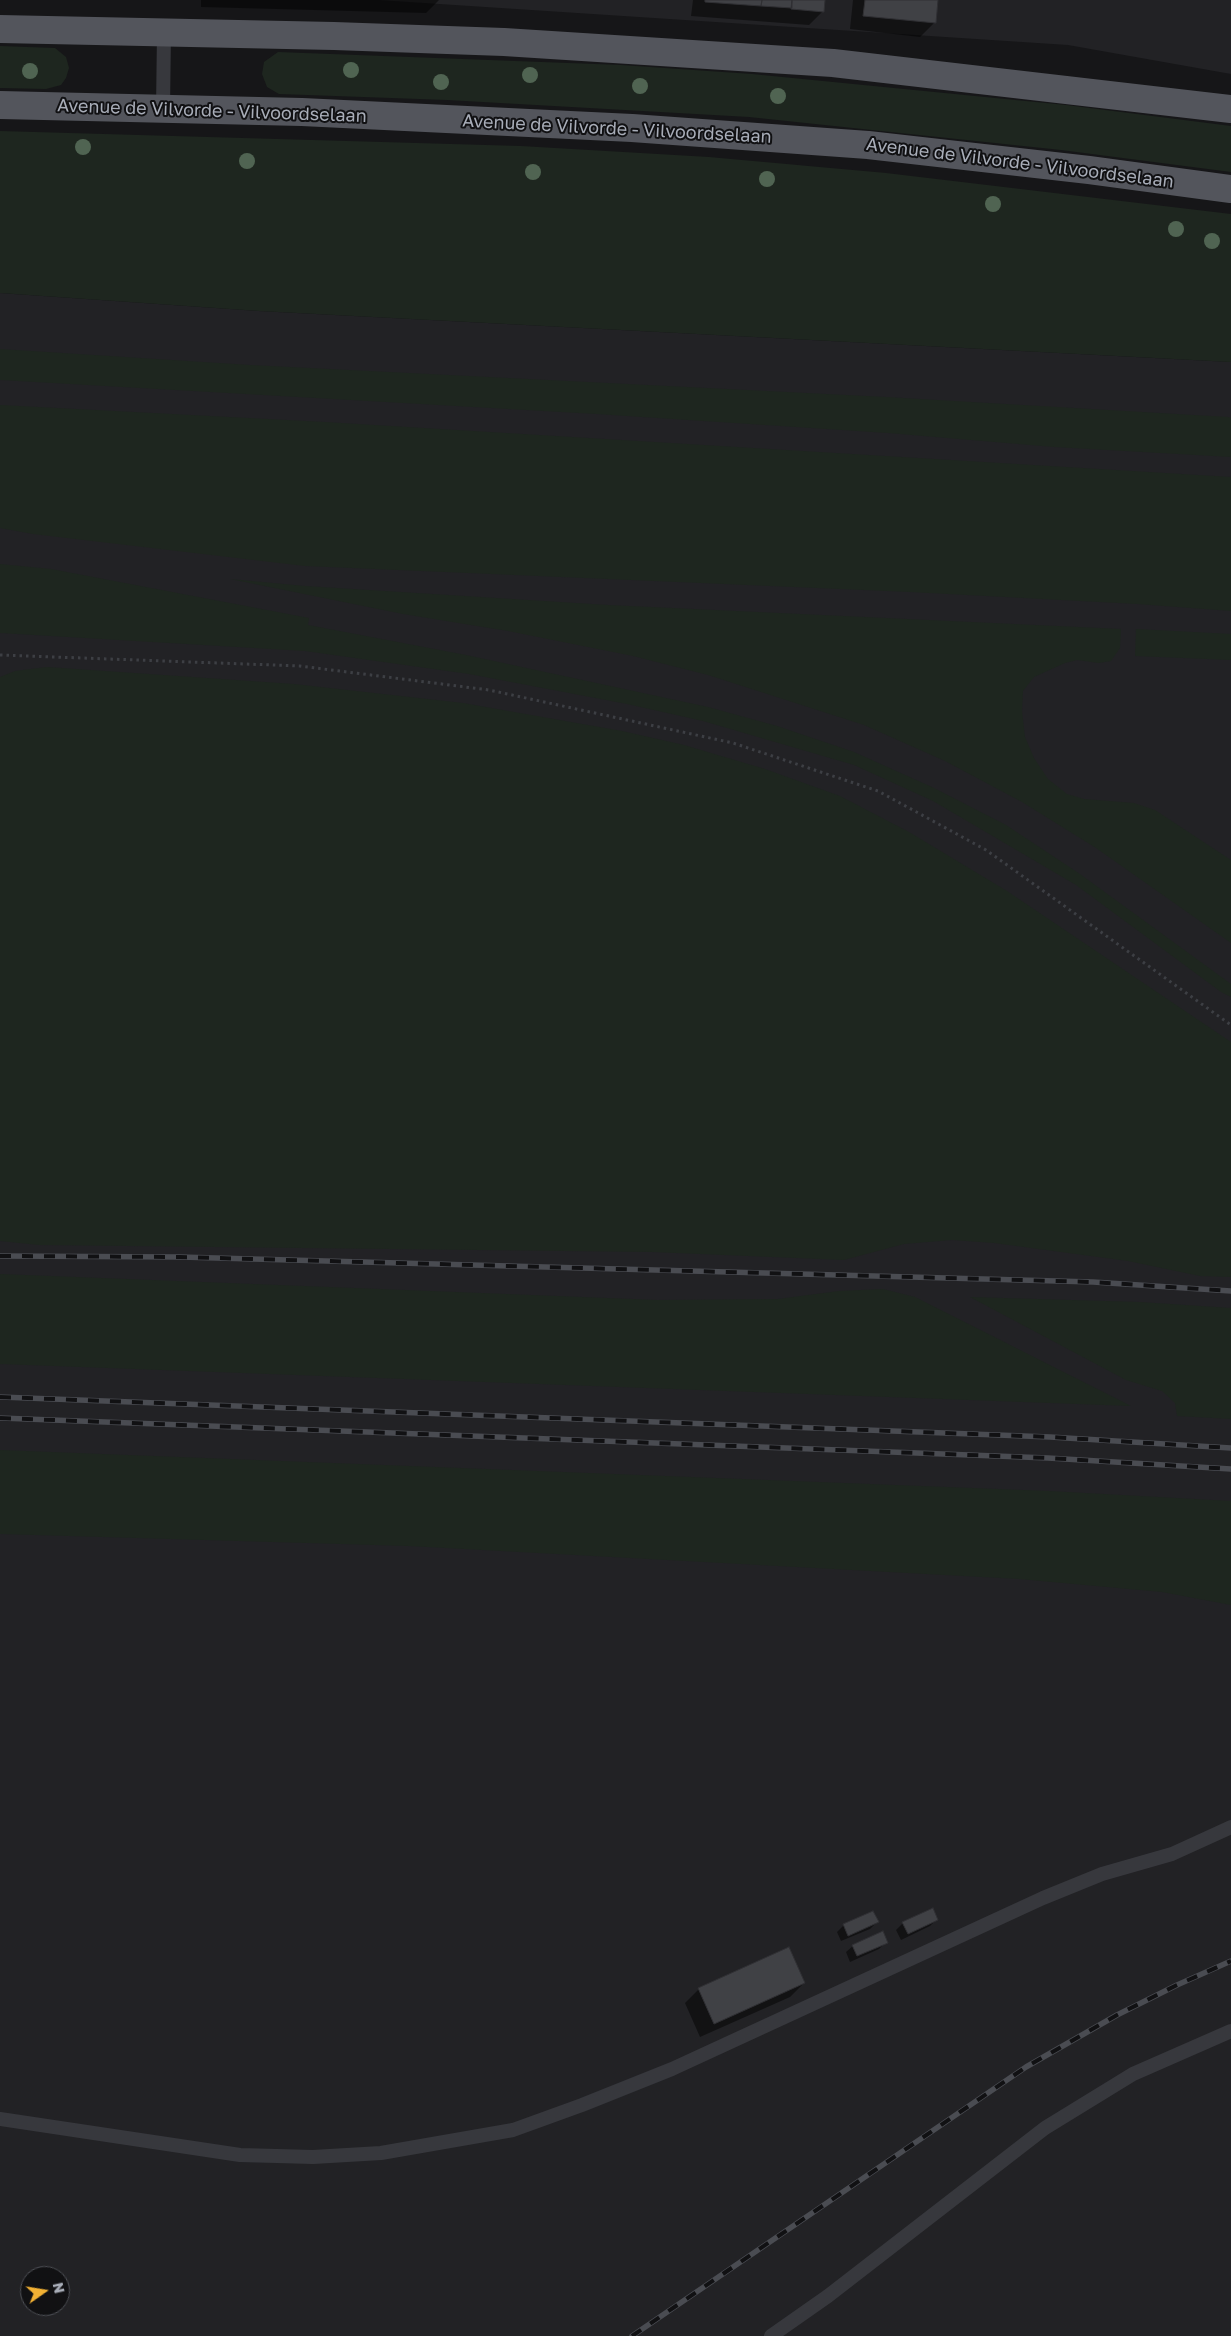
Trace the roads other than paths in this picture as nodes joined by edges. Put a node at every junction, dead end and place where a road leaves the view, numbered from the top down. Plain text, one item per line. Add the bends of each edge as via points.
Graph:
1 (0, 29) edge
2 (164, 32) junction
3 (0, 105) edge
4 (163, 109) junction
5 (1231, 110) edge
6 (1231, 189) edge
7 (1231, 1827) edge
8 (1231, 2031) edge
9 (0, 2119) edge
10 (771, 2336) edge

1 - 2 main road
2 - 4 lane
2 - 5 main road via 504,42 833,63
3 - 4 main road, Avenue de Vilvorde - Vilvoordselaan
4 - 6 main road, Avenue de Vilvorde - Vilvoordselaan via 594,126 868,145
7 - 9 lane via 1172,1854 1102,1874 1043,1898 672,2069 582,2106 512,2130 381,2153 313,2157 214,2152
8 - 10 lane via 1133,2074 1045,2128 828,2296

